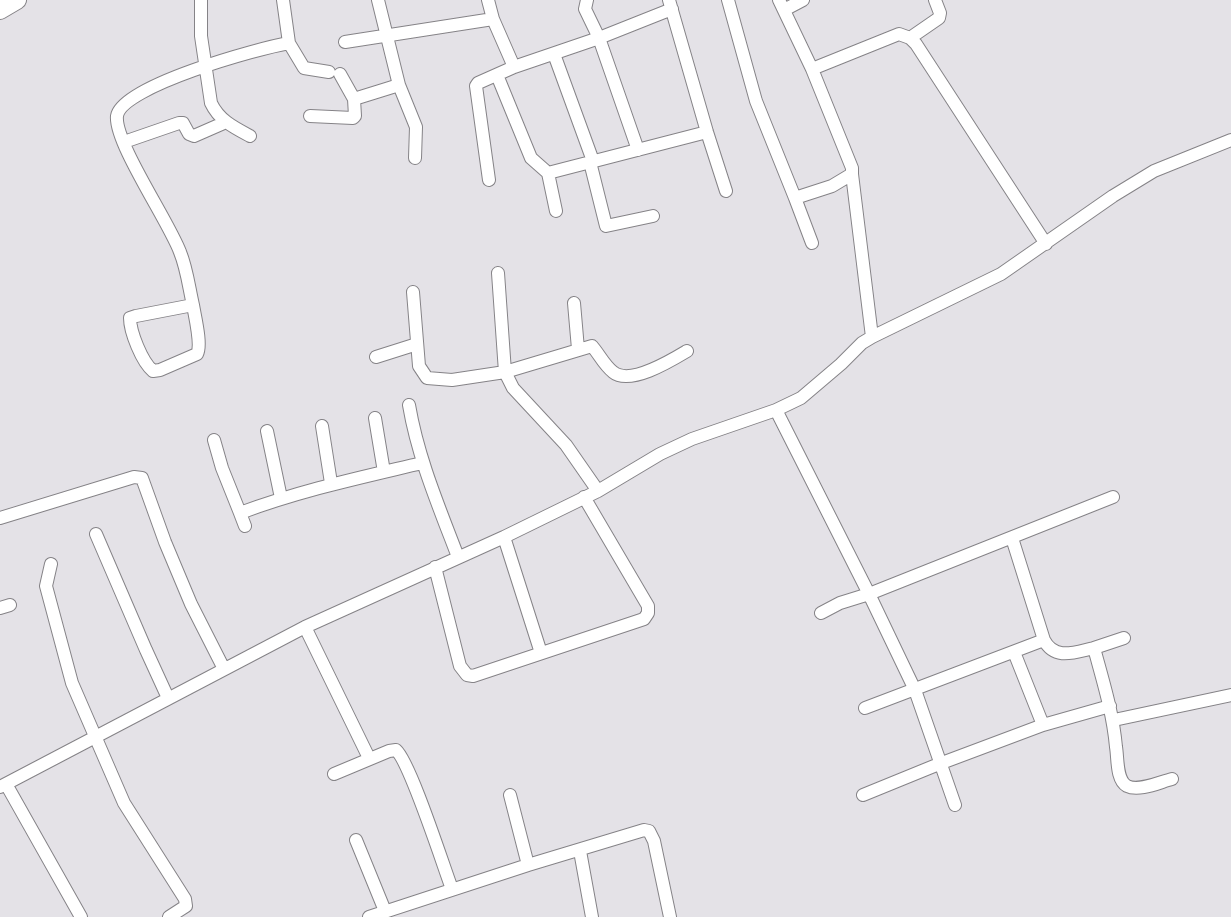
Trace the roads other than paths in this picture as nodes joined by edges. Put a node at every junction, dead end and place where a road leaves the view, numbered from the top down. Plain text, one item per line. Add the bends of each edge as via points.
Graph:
1 (17, 0) edge
2 (201, 0) edge
3 (284, 0) edge
4 (378, 0) edge
5 (488, 0) edge
6 (587, 0) edge
7 (728, 0) edge
8 (803, 0) edge
9 (935, 0) edge
10 (670, 4) edge
11 (781, 5) edge
12 (0, 10) edge
13 (493, 20) junction
14 (388, 36) junction
15 (599, 38) junction
16 (910, 38) junction
17 (289, 42) junction
18 (345, 42) dead end
19 (554, 54) junction
20 (206, 64) junction
21 (514, 67) junction
22 (812, 69) junction
23 (497, 75) junction
24 (399, 85) junction
25 (354, 99) junction
26 (310, 116) dead end
27 (226, 122) junction
28 (706, 132) junction
29 (250, 136) dead end
30 (1231, 140) edge
31 (124, 142) junction
32 (638, 150) junction
33 (415, 158) dead end
34 (591, 161) junction
35 (548, 173) junction
36 (852, 174) junction
37 (489, 180) dead end
38 (726, 191) dead end
39 (795, 198) junction
40 (556, 211) dead end
41 (653, 216) dead end
42 (812, 243) dead end
43 (1047, 244) junction
44 (498, 273) dead end
45 (413, 292) dead end
46 (574, 303) dead end
47 (193, 305) junction
48 (872, 337) junction
49 (417, 344) junction
50 (578, 349) junction
51 (687, 351) dead end
52 (376, 357) dead end
53 (505, 372) junction
54 (409, 405) dead end
55 (776, 411) junction
56 (375, 418) dead end
57 (322, 426) dead end
58 (267, 431) dead end
59 (214, 440) dead end
60 (422, 463) junction
61 (384, 472) junction
62 (331, 483) junction
63 (598, 491) junction
64 (584, 497) junction
65 (1113, 497) dead end
66 (281, 498) junction
67 (240, 513) junction
68 (0, 518) edge
69 (245, 526) dead end
70 (96, 534) dead end
71 (504, 537) junction
72 (1012, 538) junction
73 (458, 557) junction
74 (51, 564) dead end
75 (435, 567) junction
76 (869, 594) junction
77 (821, 613) dead end
78 (305, 627) junction
79 (1124, 638) dead end
80 (1044, 640) junction
81 (1094, 648) junction
82 (1014, 652) junction
83 (541, 653) junction
84 (224, 669) junction
85 (915, 690) junction
86 (1231, 694) edge
87 (168, 698) junction
88 (1110, 706) junction
89 (865, 708) dead end
90 (1114, 720) junction
91 (1043, 725) junction
92 (94, 736) junction
93 (369, 758) junction
94 (939, 764) junction
95 (334, 774) dead end
96 (1172, 779) dead end
97 (3, 785) edge
98 (510, 795) dead end
99 (863, 795) dead end
100 (955, 805) dead end
101 (356, 840) dead end
102 (580, 851) junction
103 (528, 865) junction
104 (452, 889) junction
105 (385, 911) junction
106 (81, 917) edge
107 (169, 917) edge
108 (369, 917) edge
109 (592, 917) edge
110 (670, 917) edge

1 - 12 highway
2 - 20 street
3 - 17 street
4 - 14 street
5 - 13 street
6 - 15 street via 585,9
7 - 39 street via 756,101
8 - 11 street
9 - 16 street via 939,18
10 - 15 street
10 - 28 street
11 - 22 street
13 - 14 street
13 - 21 street
14 - 18 street
14 - 24 street
15 - 19 street
15 - 32 street
16 - 22 street via 899,34
16 - 43 street
17 - 20 street
17 - 25 street via 304,68 334,73
19 - 21 street
19 - 34 street
20 - 27 street via 211,103
20 - 31 street via 122,105 118,126
21 - 23 street
22 - 36 street
23 - 35 street via 531,158
23 - 37 street via 476,86
24 - 25 street
24 - 33 street via 416,127
25 - 26 street via 353,118
27 - 29 street
27 - 31 street via 194,136 179,123
28 - 32 street
28 - 38 street
30 - 43 street via 1154,171
31 - 47 street via 181,254
32 - 34 street
34 - 35 street
34 - 41 street via 606,226
35 - 40 street
36 - 39 street via 832,186
36 - 48 street
39 - 42 street
43 - 48 street via 1001,274
44 - 53 street
45 - 49 street
46 - 50 street
47 - 47 street via 199,352 153,371 146,365 130,318
48 - 55 street via 801,398
49 - 52 street
49 - 53 street via 419,366 428,378 452,380
50 - 51 street via 592,345 614,374 622,377 664,365
50 - 53 street
53 - 63 street via 513,388 566,445
54 - 60 street
55 - 63 street via 692,439
55 - 76 street
56 - 61 street
57 - 62 street
58 - 66 street
59 - 67 street
60 - 61 street
60 - 73 street
61 - 62 street
62 - 66 street
63 - 64 street
64 - 71 street
64 - 83 street via 648,606 648,613 644,619
65 - 72 street
66 - 67 street
67 - 69 street
68 - 84 street via 134,477 142,478 191,604
70 - 87 street
71 - 73 street
71 - 83 street
72 - 76 street
72 - 80 street
73 - 75 street
74 - 92 street via 46,586 51,610 70,679
75 - 78 street
75 - 83 street via 460,666 467,675
76 - 77 street
76 - 85 street
78 - 84 street
78 - 93 street
79 - 81 street
80 - 81 street via 1058,653
80 - 82 street
81 - 88 street
82 - 85 street
82 - 91 street
84 - 87 street
85 - 89 street
85 - 94 street
86 - 90 street
87 - 92 street
88 - 90 street
88 - 91 street
90 - 96 street via 1119,775 1125,785 1138,788
91 - 94 street
92 - 97 street
92 - 107 street via 124,802 185,899 186,906
93 - 95 street
93 - 104 street via 392,750 399,753
94 - 99 street
94 - 100 street
97 - 106 street
98 - 103 street
101 - 105 street
102 - 103 street
102 - 109 street
102 - 110 street via 649,831
103 - 104 street
104 - 105 street
105 - 108 street

